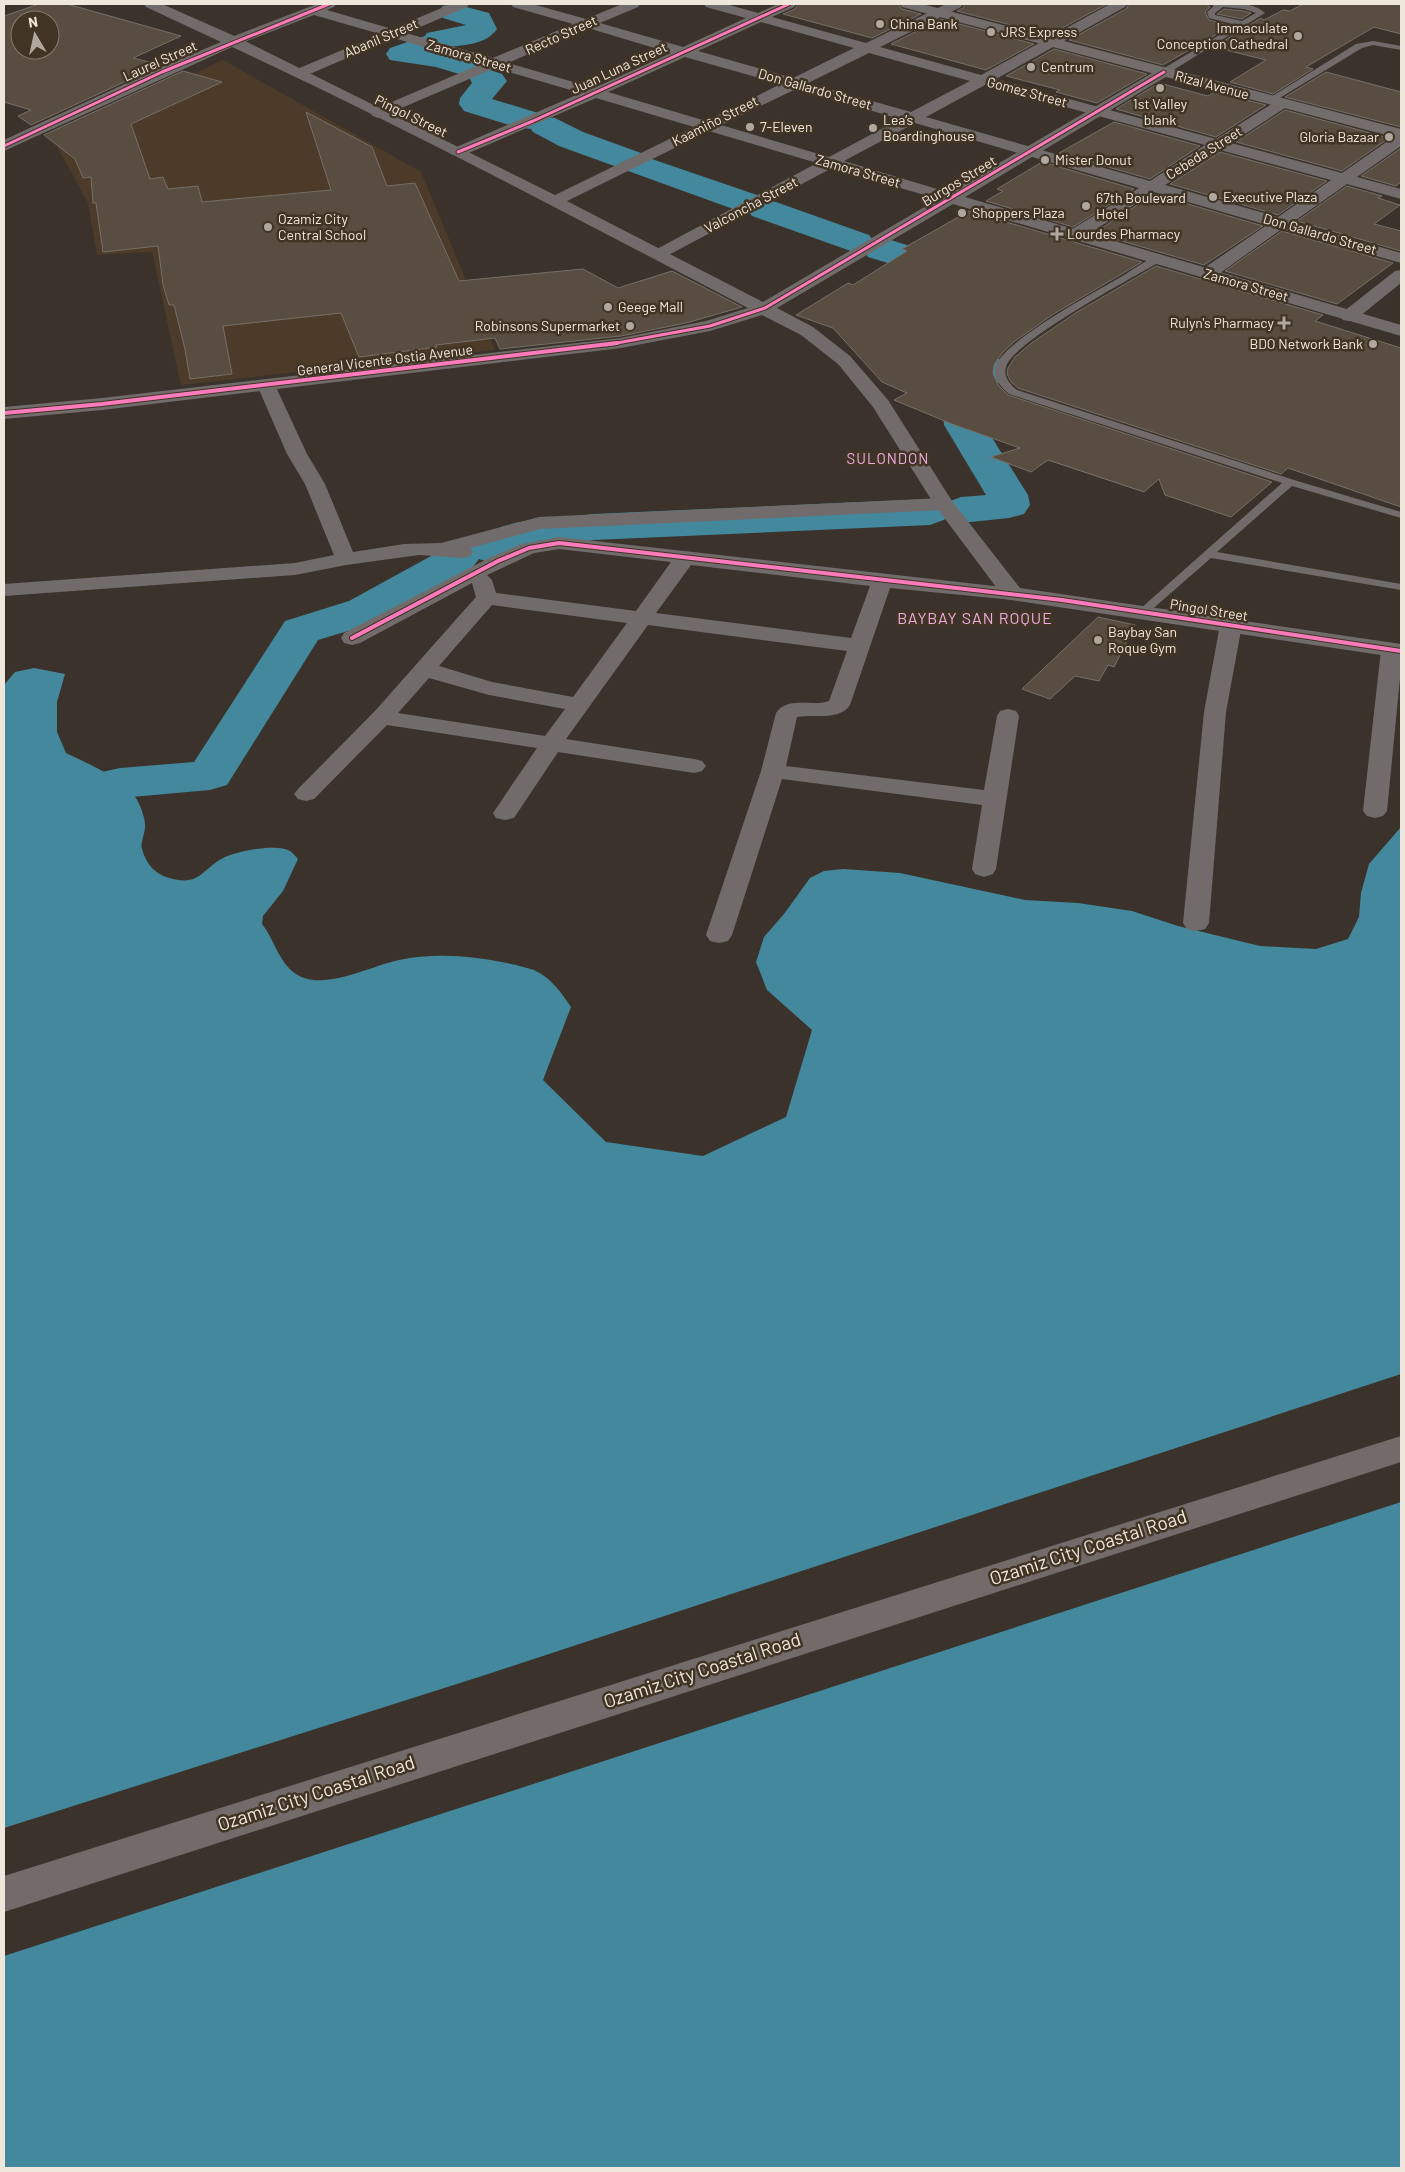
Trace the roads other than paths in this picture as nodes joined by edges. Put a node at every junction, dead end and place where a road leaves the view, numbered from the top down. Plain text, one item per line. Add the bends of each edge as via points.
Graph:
1 (151, 4) edge
2 (329, 4) edge
3 (462, 4) edge
4 (518, 4) edge
5 (633, 4) edge
6 (711, 4) edge
7 (789, 4) edge
8 (907, 4) edge
9 (956, 4) edge
10 (1120, 4) edge
11 (1212, 4) edge
12 (1221, 5) junction
13 (314, 10) junction
14 (940, 12) junction
15 (759, 17) junction
16 (588, 24) junction
17 (1243, 24) junction
18 (392, 33) junction
19 (234, 41) junction
20 (1053, 42) junction
21 (866, 47) junction
22 (1401, 48) edge
23 (683, 51) junction
24 (497, 64) junction
25 (1164, 72) junction
26 (300, 73) junction
27 (983, 80) junction
28 (792, 83) junction
29 (593, 92) junction
30 (1277, 102) junction
31 (1098, 111) junction
32 (378, 113) junction
33 (914, 118) junction
34 (705, 126) junction
35 (1401, 134) edge
36 (1401, 139) edge
37 (1219, 144) junction
38 (4, 146) edge
39 (1031, 151) junction
40 (458, 152) junction
41 (830, 162) junction
42 (1345, 178) junction
43 (1152, 186) junction
44 (1401, 194) edge
45 (951, 198) junction
46 (555, 200) junction
47 (1281, 223) junction
48 (1074, 235) junction
49 (661, 254) junction
50 (1401, 258) edge
51 (1158, 259) junction
52 (1207, 274) junction
53 (1401, 275) edge
54 (765, 308) junction
55 (1349, 316) junction
56 (1401, 331) edge
57 (266, 385) junction
58 (4, 414) edge
59 (1290, 482) junction
60 (944, 504) junction
61 (1401, 515) edge
62 (445, 548) junction
63 (1208, 554) junction
64 (685, 558) junction
65 (346, 560) junction
66 (488, 566) junction
67 (882, 581) junction
68 (1401, 587) edge
69 (4, 590) edge
70 (1013, 594) junction
71 (487, 598) junction
72 (1144, 611) junction
73 (642, 619) junction
74 (1231, 625) junction
75 (352, 638) dead end
76 (860, 646) junction
77 (1397, 650) edge
78 (424, 669) junction
79 (579, 705) junction
80 (1008, 716) dead end
81 (382, 717) junction
82 (551, 744) junction
83 (694, 766) dead end
84 (773, 772) junction
85 (306, 794) dead end
86 (995, 799) junction
87 (1375, 811) dead end
88 (505, 813) dead end
89 (984, 869) dead end
90 (1196, 923) dead end
91 (719, 935) dead end
92 (1401, 1449) edge
93 (4, 1894) edge

1 - 19 street, Pingol Street
2 - 13 street, Laurel Street
3 - 18 street, Abanil Street
4 - 16 street, Don Gallardo Street
5 - 16 street, Recto Street
6 - 15 street, Gomez Street
7 - 15 street, Juan Luna Street
8 - 14 main road, Rizal Avenue
9 - 14 street, Kaamiño Street
10 - 20 street, Valconcha Street
11 - 12 lane
12 - 17 lane via 1210,12 1212,16
12 - 17 lane via 1260,12
13 - 18 street, Zamora Street
13 - 19 street, Laurel Street
14 - 20 main road, Rizal Avenue
14 - 21 street, Kaamiño Street
15 - 21 street, Gomez Street
15 - 23 street, Juan Luna Street
16 - 23 street, Don Gallardo Street
16 - 24 street, Recto Street
17 - 25 lane
18 - 24 street, Zamora Street
18 - 26 street, Abanil Street
19 - 26 street, Pingol Street
19 - 38 street, Laurel Street
20 - 25 main road, Rizal Avenue
20 - 27 street, Valconcha Street
21 - 27 street, Gomez Street
21 - 28 street, Kaamiño Street
22 - 30 lane via 1373,43 1359,46
23 - 28 street, Don Gallardo Street
23 - 29 street, Juan Luna Street
24 - 29 street, Zamora Street
24 - 32 street, Recto Street
25 - 30 main road, Rizal Avenue
25 - 31 street, Burgos Street
26 - 32 street, Pingol Street
27 - 31 street, Gomez Street
27 - 33 street, Valconcha Street
28 - 33 street, Don Gallardo Street
28 - 34 street, Kaamiño Street
29 - 34 street, Zamora Street
29 - 40 street, Juan Luna Street
30 - 35 main road, Rizal Avenue
30 - 37 street, Cebeda Street
31 - 37 street, Gomez Street
31 - 39 street, Burgos Street
32 - 40 street, Pingol Street
33 - 39 street, Don Gallardo Street
33 - 41 street, Valconcha Street
34 - 41 street, Zamora Street
34 - 46 street, Kaamiño Street
36 - 42 street
37 - 42 street, Gomez Street
37 - 43 street, Cebeda Street
39 - 43 street, Don Gallardo Street
39 - 45 street, Burgos Street
40 - 46 street, Pingol Street
41 - 45 street, Zamora Street
41 - 49 street, Valconcha Street
42 - 44 street, Gomez Street
42 - 47 street
43 - 47 street, Don Gallardo Street
43 - 48 street, Cebeda Street
45 - 48 street, Zamora Street
45 - 54 street, Burgos Street
46 - 49 street, Pingol Street
47 - 50 street, Don Gallardo Street
47 - 52 street
48 - 51 street, Zamora Street
49 - 54 street, Pingol Street
51 - 52 street, Zamora Street
51 - 59 lane via 1016,347 1002,362 1001,379 1013,392
52 - 55 street, Zamora Street
53 - 55 street
54 - 57 street, General Vicente Ostia Avenue via 710,326 621,343
54 - 60 street, Pingol Street via 807,331 844,360 881,404
55 - 56 street, Zamora Street
57 - 58 street, General Vicente Ostia Avenue
57 - 65 street via 297,454 315,484
59 - 61 lane
59 - 63 lane
60 - 62 street via 539,523
60 - 70 street, Pingol Street
62 - 65 street
62 - 66 street
63 - 68 lane
63 - 72 lane
64 - 66 street via 559,543 529,548
64 - 67 street
64 - 73 street
65 - 69 street via 295,569
66 - 71 street
66 - 75 street
67 - 70 street
67 - 76 street
70 - 72 street, Pingol Street
71 - 73 street
71 - 78 street
72 - 74 street, Pingol Street
73 - 76 street
73 - 79 street
74 - 77 street, Pingol Street
74 - 90 street via 1215,712
76 - 84 street via 839,705 787,713
77 - 87 street
78 - 79 street via 489,688
78 - 81 street
79 - 82 street
80 - 86 street
81 - 82 street
81 - 85 street
82 - 83 street
82 - 88 street
84 - 86 street
84 - 91 street
86 - 89 street
92 - 93 main road, Ozamiz City Coastal Road

